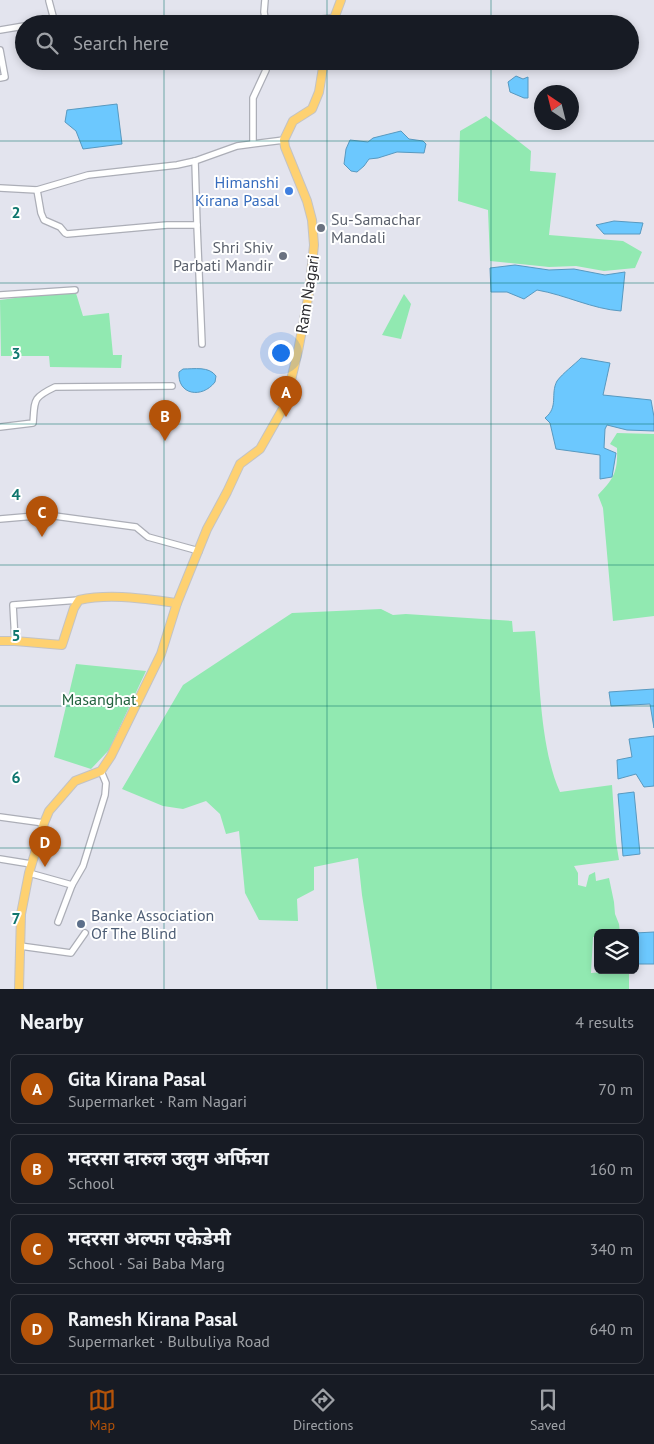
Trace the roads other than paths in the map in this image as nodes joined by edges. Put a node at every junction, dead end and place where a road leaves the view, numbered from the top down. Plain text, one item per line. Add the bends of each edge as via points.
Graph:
1 (265, 0) edge
2 (340, 0) edge
3 (49, 1) edge
4 (53, 15) edge
5 (264, 15) edge
6 (335, 15) edge
7 (15, 28) edge
8 (0, 30) edge
9 (0, 50) edge
10 (266, 70) edge
11 (323, 70) edge
12 (0, 78) edge
13 (284, 140) junction
14 (253, 143) junction
15 (195, 161) junction
16 (0, 188) edge
17 (37, 190) junction
18 (197, 225) junction
19 (75, 290) dead end
20 (0, 295) edge
21 (202, 344) dead end
22 (172, 386) dead end
23 (0, 427) edge
24 (0, 519) edge
25 (198, 551) junction
26 (79, 600) junction
27 (176, 603) junction
28 (15, 641) junction
29 (0, 642) edge
30 (101, 771) junction
31 (0, 818) edge
32 (44, 823) junction
33 (0, 859) edge
34 (31, 864) junction
35 (29, 873) junction
36 (72, 885) junction
37 (58, 922) dead end
38 (85, 933) dead end
39 (20, 946) junction
40 (19, 989) edge

1 - 5 street
2 - 6 main road
3 - 4 street
7 - 8 street
9 - 12 street via 5,77
10 - 14 street via 253,98
11 - 13 main road via 312,109 293,121
13 - 14 street
13 - 25 main road, Ram Nagari via 307,201 314,245 298,351 285,405 260,449 240,464
14 - 15 street
15 - 17 street via 88,175
15 - 18 street
16 - 17 street
17 - 18 street via 44,220 60,227 65,234
18 - 21 street
19 - 20 street
22 - 23 street via 55,387 40,394 35,402 34,423
24 - 25 street via 47,515 136,527 148,538
25 - 27 main road, Ram Nagari
26 - 27 main road via 136,598
26 - 28 main road via 62,645
26 - 28 street via 13,605
27 - 30 main road, Ram Nagari via 161,654
28 - 29 main road
30 - 32 main road via 75,781 49,811
30 - 36 street via 106,783 105,795 83,866
31 - 32 street
32 - 34 main road
33 - 34 street
34 - 35 main road
35 - 36 street
35 - 39 main road via 21,914
36 - 37 street
38 - 39 street via 71,953
39 - 40 main road

